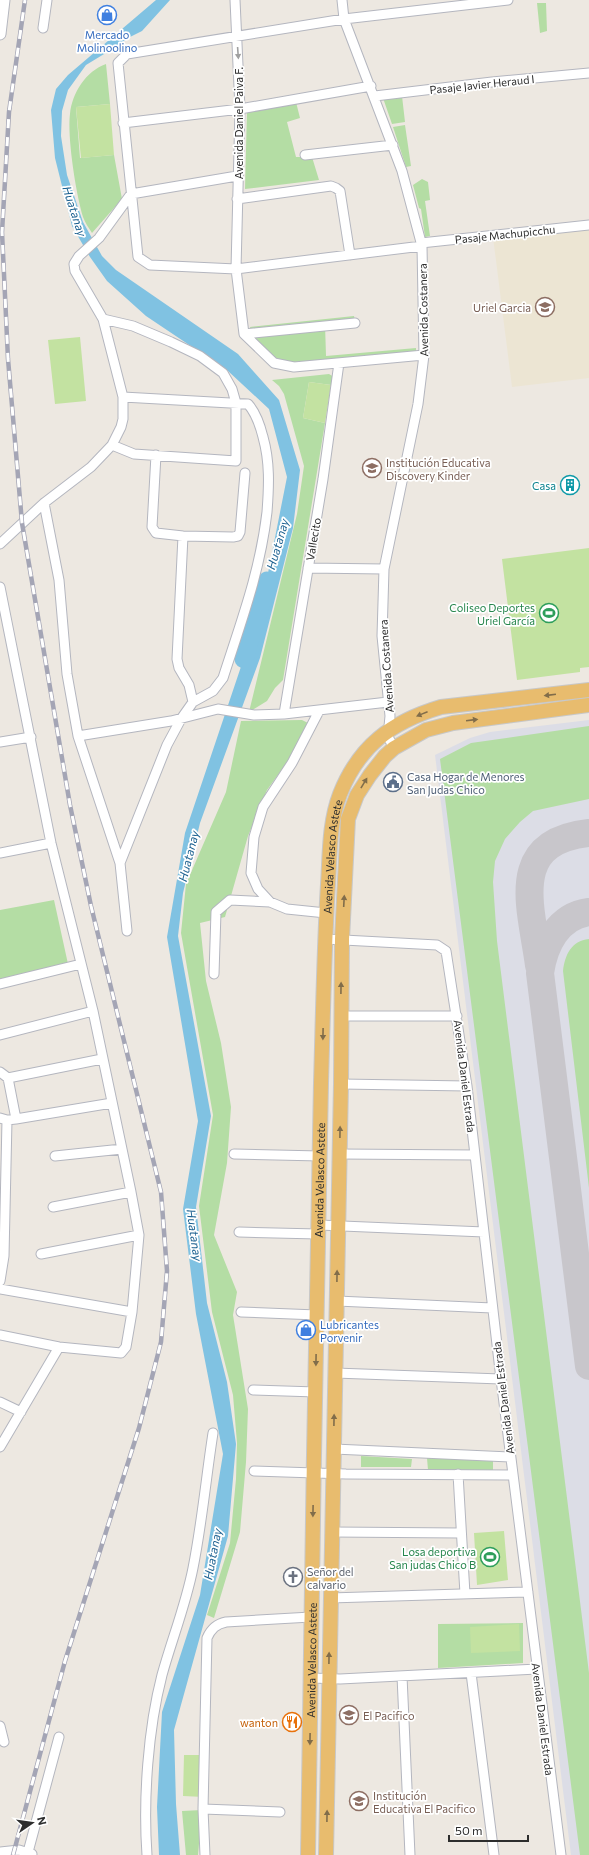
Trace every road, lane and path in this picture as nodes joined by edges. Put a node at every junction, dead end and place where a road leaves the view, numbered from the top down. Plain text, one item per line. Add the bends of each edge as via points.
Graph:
1 (4, 0) edge
2 (47, 0) edge
3 (235, 0) edge
4 (342, 0) edge
5 (508, 0) edge
6 (344, 19) junction
7 (43, 28) dead end
8 (0, 32) edge
9 (236, 36) junction
10 (589, 73) edge
11 (371, 86) junction
12 (375, 96) junction
13 (240, 109) junction
14 (123, 123) junction
15 (393, 145) junction
16 (305, 155) dead end
17 (238, 176) junction
18 (130, 194) junction
19 (238, 199) junction
20 (589, 225) edge
21 (421, 244) junction
22 (350, 255) junction
23 (236, 269) junction
24 (103, 319) junction
25 (355, 323) dead end
26 (244, 334) junction
27 (424, 355) junction
28 (339, 363) junction
29 (123, 397) junction
30 (236, 403) junction
31 (112, 445) junction
32 (156, 455) junction
33 (245, 473) dead end
34 (44, 503) junction
35 (183, 536) junction
36 (0, 544) edge
37 (308, 568) junction
38 (384, 569) junction
39 (0, 586) edge
40 (4, 635) edge
41 (589, 690) edge
42 (194, 702) junction
43 (388, 702) junction
44 (589, 705) edge
45 (319, 711) junction
46 (284, 714) junction
47 (181, 719) junction
48 (389, 731) junction
49 (78, 736) junction
50 (31, 737) junction
51 (0, 742) edge
52 (394, 748) junction
53 (51, 843) junction
54 (0, 853) edge
55 (120, 863) junction
56 (270, 902) junction
57 (326, 913) junction
58 (127, 931) dead end
59 (325, 939) junction
60 (342, 940) junction
61 (81, 964) junction
62 (214, 974) dead end
63 (0, 984) edge
64 (93, 1011) junction
65 (341, 1016) junction
66 (458, 1016) junction
67 (0, 1035) edge
68 (102, 1059) junction
69 (0, 1072) edge
70 (8, 1078) junction
71 (341, 1084) junction
72 (467, 1086) junction
73 (112, 1103) junction
74 (8, 1119) edge
75 (122, 1149) junction
76 (234, 1154) dead end
77 (339, 1154) junction
78 (475, 1155) junction
79 (55, 1156) dead end
80 (320, 1156) junction
81 (131, 1192) junction
82 (53, 1207) dead end
83 (338, 1226) junction
84 (318, 1229) junction
85 (239, 1232) dead end
86 (484, 1232) junction
87 (139, 1235) junction
88 (41, 1254) dead end
89 (0, 1281) edge
90 (0, 1289) edge
91 (337, 1301) junction
92 (492, 1308) junction
93 (132, 1312) junction
94 (240, 1312) dead end
95 (317, 1316) junction
96 (0, 1335) edge
97 (59, 1347) junction
98 (335, 1373) junction
99 (500, 1379) junction
100 (253, 1390) dead end
101 (316, 1392) junction
102 (0, 1402) edge
103 (21, 1412) junction
104 (213, 1433) dead end
105 (0, 1447) edge
106 (334, 1449) junction
107 (510, 1457) junction
108 (254, 1471) dead end
109 (314, 1472) junction
110 (333, 1473) junction
111 (458, 1474) junction
112 (512, 1475) junction
113 (332, 1532) junction
114 (460, 1533) junction
115 (528, 1592) junction
116 (465, 1594) junction
117 (330, 1598) junction
118 (311, 1617) junction
119 (537, 1669) junction
120 (471, 1673) junction
121 (402, 1676) junction
122 (311, 1678) junction
123 (329, 1679) junction
124 (0, 1726) edge
125 (59, 1737) dead end
126 (4, 1742) dead end
127 (203, 1809) junction
128 (280, 1812) dead end
129 (0, 1852) edge
130 (9, 1852) edge
131 (31, 1853) edge
132 (147, 1855) edge
133 (205, 1855) edge
134 (308, 1855) edge
135 (326, 1855) edge
136 (410, 1855) edge
137 (494, 1855) edge
138 (560, 1855) edge

1 - 8 street
2 - 7 street
3 - 9 street, Avenida Daniel Paiva F.
4 - 6 street, Avenida Costanera
5 - 6 street, Pasaje Machupicchu
6 - 9 street, Pasaje Machupicchu
6 - 11 street, Avenida Costanera
9 -> 13 street, Avenida Daniel Paiva F.
9 - 14 street, Pasaje Machupicchu via 127,54 118,63
10 - 12 street, Pasaje Javier Heraud I
11 - 12 street, Avenida Costanera
11 - 13 street
12 - 15 street, Avenida Costanera
13 - 14 street
13 - 17 street, Avenida Daniel Paiva F.
14 - 18 street, Pasaje Machupicchu
15 - 16 street
15 - 21 street, Avenida Costanera
17 - 18 street
17 - 19 street, Avenida Daniel Paiva F.
18 - 23 street, Pasaje Machupicchu via 138,257 150,265
18 - 24 street via 99,238 74,264 74,271
19 - 22 street via 331,186 336,188 340,191
19 - 23 street, Avenida Daniel Paiva F.
20 - 21 street, Pasaje Machupicchu
21 - 22 street, Pasaje Machupicchu
21 - 27 street, Avenida Costanera
22 - 23 street, Pasaje Machupicchu
23 - 26 street, Avenida Daniel Paiva F.
24 - 29 street
24 - 30 street via 133,326 200,356 223,373
25 - 26 street
26 - 28 street via 274,363 294,367
27 - 28 street
27 - 38 street, Avenida Costanera via 418,404
28 - 37 street, Vallecito
29 - 30 street
29 - 31 street via 123,419
30 - 32 street via 236,461
30 - 42 street via 250,406 259,423 267,452 269,490 263,544 255,581 223,678 213,691
31 - 32 street via 134,454
31 - 34 street via 91,467
32 - 35 street via 153,530 156,533
33 - 35 street via 238,536
34 - 36 street
34 - 49 street via 57,567 67,674
35 - 42 street via 177,659
37 - 38 street
37 - 46 street, Vallecito
38 - 43 street, Avenida Costanera via 382,636
39 - 40 street
40 - 50 street
41 -> 48 highway, Avenida Velasco Astete via 440,708 421,713
42 - 47 street
43 - 45 street
43 - 48 street, Avenida Costanera
52 -> 44 highway, Avenida Velasco Astete via 426,730 453,723
45 - 46 street
45 - 56 street via 292,763 263,807 254,837 251,873 258,889
46 - 47 street via 254,715 218,709
47 - 49 street
47 - 55 street
48 - 52 street, Avenida Costanera via 390,743
48 - 57 highway, Avenida Velasco Astete via 368,746 352,768 339,797 332,824
49 - 55 street
50 - 51 street
50 - 53 street
60 -> 52 highway, Avenida Velasco Astete via 348,819 357,795 370,775
53 - 54 street
53 - 61 street
55 - 58 street
56 - 57 street via 287,909
56 - 62 street via 230,900 216,912
57 - 59 highway, Avenida Velasco Astete
59 - 60 street
59 -> 80 highway, Avenida Velasco Astete
65 -> 60 highway, Avenida Velasco Astete
60 - 66 street, Avenida Daniel Estrada via 437,945 446,951
61 - 63 street
61 - 64 street
64 - 67 street
64 - 68 street
65 - 66 street
65 - 71 highway, Avenida Velasco Astete
66 - 72 street, Avenida Daniel Estrada
68 - 70 street
68 - 73 street
69 - 70 street
70 - 74 street
71 - 72 street
77 -> 71 highway, Avenida Velasco Astete
72 - 78 street, Avenida Daniel Estrada
73 - 74 street
73 - 75 street
74 - 89 street via 4,1256
75 - 79 street
75 - 81 street
76 - 80 street
77 - 78 street
77 - 83 highway, Avenida Velasco Astete
78 - 86 street, Avenida Daniel Estrada
80 - 84 highway, Avenida Velasco Astete
81 - 82 street
81 - 87 street
83 - 84 street
83 - 86 street
91 -> 83 highway, Avenida Velasco Astete
84 - 85 street
84 - 95 highway, Avenida Velasco Astete
86 - 92 street, Avenida Daniel Estrada
87 - 88 street
87 - 93 street
90 - 93 street
91 - 92 street
91 - 98 highway, Avenida Velasco Astete
92 - 99 street, Avenida Daniel Estrada
93 - 97 street via 126,1347 121,1353
94 - 95 street
95 -> 101 highway, Avenida Velasco Astete
96 - 97 street
97 - 103 street
98 - 99 street
106 -> 98 highway, Avenida Velasco Astete
99 - 107 street, Avenida Daniel Estrada
100 - 101 street
101 - 109 highway, Avenida Velasco Astete
102 - 103 street
103 - 105 street
104 - 132 street via 193,1568 162,1676 150,1744 144,1822
106 - 107 street
106 - 110 highway, Avenida Velasco Astete
107 - 112 street, Avenida Daniel Estrada
108 - 109 street
109 - 110 street
109 -> 118 highway, Avenida Velasco Astete
110 - 111 street
110 - 113 highway, Avenida Velasco Astete
111 - 112 street
111 - 114 street
112 - 115 street, Avenida Daniel Estrada
113 - 114 street
113 - 117 highway, Avenida Velasco Astete
114 - 116 street
115 - 116 street
115 - 119 street, Avenida Daniel Estrada
116 - 117 street
123 -> 117 highway, Avenida Velasco Astete
118 - 122 highway, Avenida Velasco Astete
118 - 127 street via 226,1622 217,1624 210,1631 205,1651
119 - 120 street
119 - 138 street, Avenida Daniel Estrada
120 - 121 street
120 - 137 street
121 - 123 street
121 - 136 street
122 - 123 street
122 -> 134 highway, Avenida Velasco Astete
135 -> 123 highway, Avenida Velasco Astete
124 - 126 street
125 - 131 street
127 - 128 street
127 - 133 street
129 - 130 street
130 - 131 street

